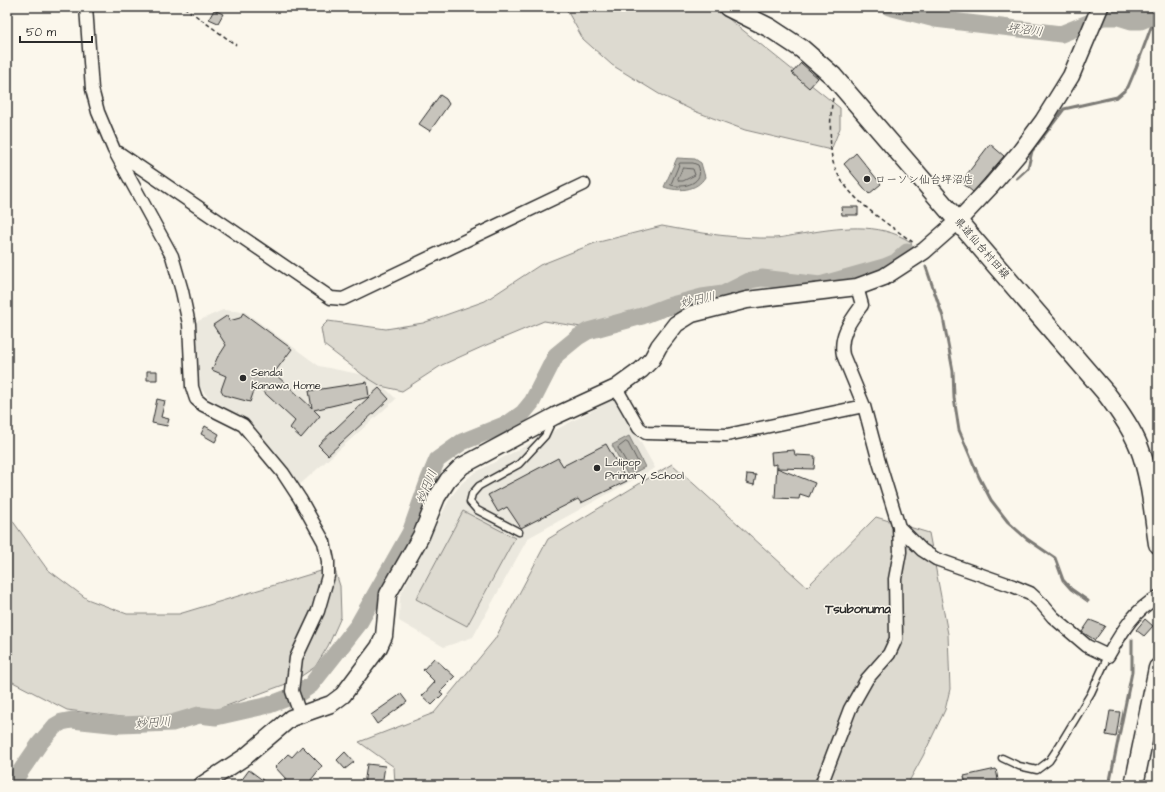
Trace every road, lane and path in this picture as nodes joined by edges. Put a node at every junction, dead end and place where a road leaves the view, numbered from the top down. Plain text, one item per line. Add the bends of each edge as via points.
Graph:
1 (86, 7) edge
2 (184, 7) edge
3 (728, 7) edge
4 (1100, 7) edge
5 (236, 45) dead end
6 (838, 81) junction
7 (114, 150) junction
8 (584, 184) dead end
9 (958, 221) junction
10 (924, 251) junction
11 (857, 287) junction
12 (616, 388) junction
13 (864, 406) junction
14 (555, 416) junction
15 (899, 527) junction
16 (519, 532) dead end
17 (1158, 544) edge
18 (1158, 597) edge
19 (1108, 656) junction
20 (1158, 672) edge
21 (296, 701) junction
22 (1002, 758) dead end
23 (202, 785) edge
24 (821, 785) edge
25 (1134, 785) edge

1 - 7 street via 92,89 98,112
2 - 5 path
3 - 6 main road, 県道仙台村田線 via 770,28 802,49
4 - 9 street via 1071,76 1038,127 991,186
6 - 9 main road, 県道仙台村田線
6 - 10 path via 831,109 833,162 841,178 852,194 872,212
7 - 8 street via 331,298 343,299
7 - 21 street via 172,256 189,324 192,387 196,399 243,425 300,499 324,542 328,576 318,611 296,658
9 - 10 street
9 - 17 main road, 県道仙台村田線 via 1070,349 1123,416 1139,447 1148,478
10 - 11 street via 884,277
11 - 12 street via 747,300 692,314 676,324 652,359 641,370
11 - 13 street via 862,305 847,326 841,347
12 - 13 street via 639,428 646,433 727,435
12 - 14 street
13 - 15 street
14 - 16 lane via 545,436 519,464 479,486 472,494 470,502 477,510
14 - 21 street via 462,466 448,480 437,497 421,536 388,594 384,636 379,647 343,695 331,704
15 - 19 street via 922,550 936,559 1030,593 1052,617 1087,646
15 - 24 street via 900,552 895,579 896,638 889,654 868,679 850,709
18 - 19 street via 1133,616
19 - 22 lane via 1091,693 1049,761 1037,770
20 - 25 main road
21 - 23 street via 291,718 245,758

